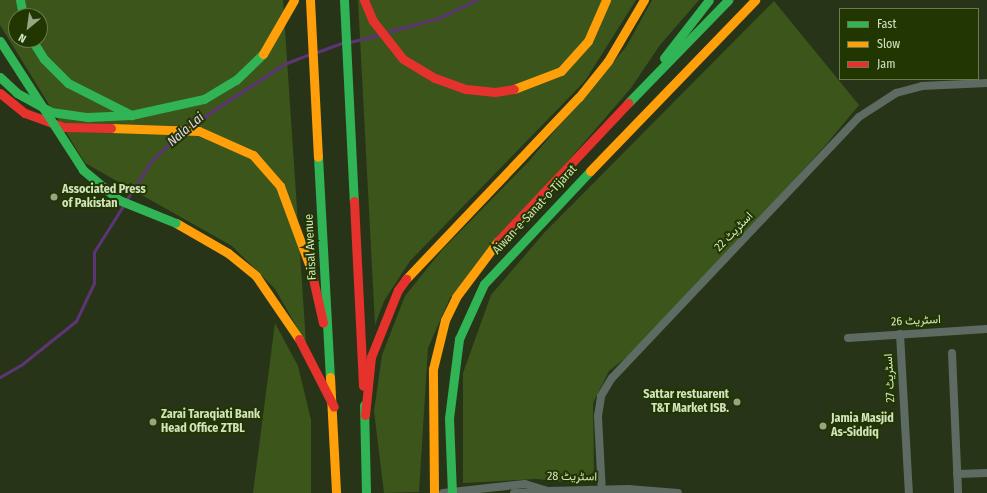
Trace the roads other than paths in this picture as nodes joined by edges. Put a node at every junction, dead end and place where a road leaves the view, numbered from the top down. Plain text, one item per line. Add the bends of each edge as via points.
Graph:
1 (294, 0) edge
2 (310, 0) edge
3 (364, 0) edge
4 (606, 0) edge
5 (644, 0) edge
6 (709, 0) edge
7 (728, 0) edge
8 (755, 0) edge
9 (344, 1) edge
10 (0, 41) edge
11 (37, 48) edge
12 (0, 76) edge
13 (987, 83) edge
14 (644, 86) junction
15 (0, 93) edge
16 (131, 115) junction
17 (987, 329) edge
18 (900, 334) junction
19 (848, 338) dead end
20 (328, 347) junction
21 (952, 353) dead end
22 (334, 407) junction
23 (365, 415) junction
24 (432, 437) junction
25 (449, 437) junction
26 (987, 473) edge
27 (957, 474) junction
28 (452, 491) edge
29 (602, 491) edge
30 (548, 492) junction
31 (669, 492) edge
32 (336, 493) edge
33 (366, 493) edge
34 (434, 493) edge
35 (443, 493) edge
36 (514, 493) edge
37 (678, 493) edge
38 (909, 493) edge
39 (958, 493) edge

1 - 16 main road via 266,52 236,80 204,99
2 - 20 main road, Faisal Avenue
3 - 4 main road via 373,21 403,59 435,78 466,89 494,92 524,87 551,77 576,58 597,26
5 - 23 main road via 608,61 579,97 415,267 398,290 371,357
6 - 14 main road via 682,31
7 - 14 main road, Aiwan-e-Sanat-o-Tijarat
8 - 25 main road, Aiwan-e-Sanat-o-Tijarat via 688,66 484,284 459,339 450,397
9 - 23 main road
10 - 22 main road, bridge via 83,170 119,200 176,223 228,253 256,276 292,326
11 - 16 main road via 44,59 68,83
12 - 16 main road via 17,93 51,112 88,117
13 - 29 street, اسٹریٹ 22 via 922,86 896,93 876,104 859,117 677,309 612,378 601,396 598,416
14 - 24 main road, Aiwan-e-Sanat-o-Tijarat via 486,255 456,297 445,320 433,369
15 - 20 main road via 43,122 80,130 198,131 240,147 265,165 280,186 309,259
17 - 18 street, اسٹریٹ 26
18 - 19 street, اسٹریٹ 26
18 - 38 street, اسٹریٹ 27
20 - 22 main road, Faisal Avenue
21 - 27 street
22 - 32 main road, Faisal Avenue
23 - 33 main road
24 - 25 main road
24 - 34 main road, Aiwan-e-Sanat-o-Tijarat
25 - 28 main road, Aiwan-e-Sanat-o-Tijarat
26 - 27 street
27 - 39 street
28 - 30 street, اسٹریٹ 28 via 525,484
28 - 35 street, اسٹریٹ 28
29 - 30 street, اسٹریٹ 28
29 - 31 street, اسٹریٹ 28
30 - 36 street
31 - 37 street, اسٹریٹ 28

